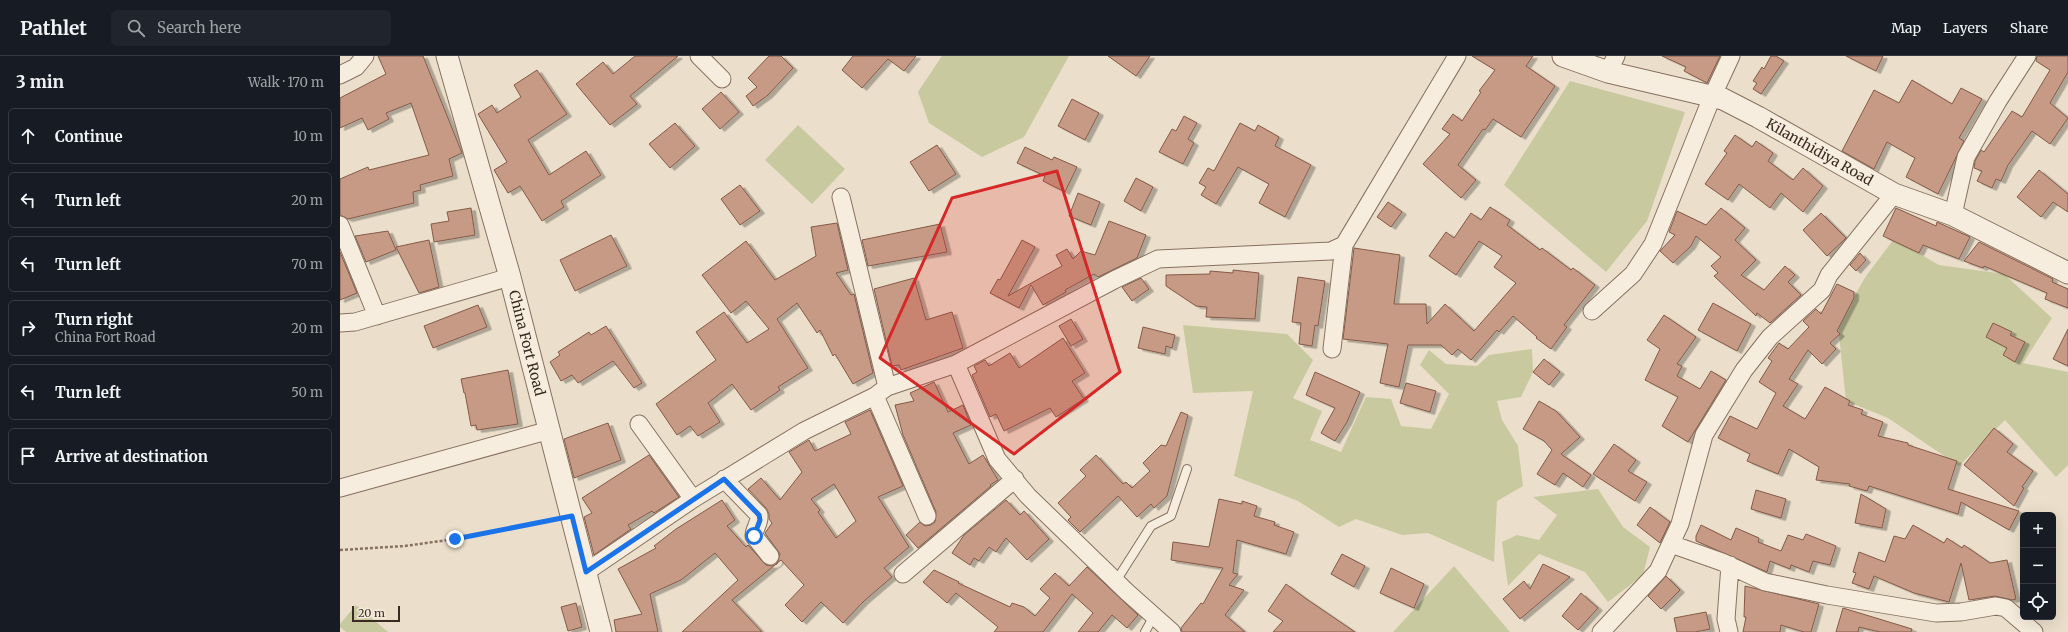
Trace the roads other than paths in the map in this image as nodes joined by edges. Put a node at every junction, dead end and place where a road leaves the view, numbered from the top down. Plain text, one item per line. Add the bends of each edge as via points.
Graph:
1 (365, 56) edge
2 (447, 56) edge
3 (698, 56) edge
4 (1457, 56) edge
5 (1563, 56) edge
6 (1731, 56) edge
7 (2027, 56) edge
8 (1612, 64) edge
9 (340, 75) edge
10 (722, 79) dead end
11 (1712, 97) junction
12 (1894, 194) junction
13 (841, 197) dead end
14 (1953, 215) junction
15 (340, 225) edge
16 (1344, 245) junction
17 (2068, 273) edge
18 (510, 277) junction
19 (1592, 311) dead end
20 (377, 316) junction
21 (340, 323) edge
22 (1332, 349) dead end
23 (956, 364) junction
24 (881, 392) junction
25 (639, 424) dead end
26 (550, 430) junction
27 (1187, 469) dead end
28 (724, 479) junction
29 (1015, 479) junction
30 (340, 488) edge
31 (693, 499) junction
32 (927, 516) dead end
33 (1670, 544) junction
34 (770, 556) dead end
35 (1730, 565) junction
36 (586, 572) junction
37 (903, 574) dead end
38 (1116, 581) junction
39 (1154, 616) junction
40 (601, 632) edge
41 (1145, 632) edge
42 (1172, 632) edge
43 (1601, 632) edge
44 (1729, 632) edge
45 (2034, 632) edge

1 - 9 street via 356,66
2 - 18 street, China Fort Road
3 - 10 street
4 - 16 street
5 - 8 street, Kilanthidiya Road
6 - 11 street
7 - 14 street via 1966,158
8 - 11 street, Kilanthidiya Road
11 - 12 street, Kilanthidiya Road via 1758,117
11 - 19 street via 1653,244 1633,274
12 - 14 street, Kilanthidiya Road
12 - 33 street via 1829,275 1822,290 1770,337 1744,370 1704,435 1680,524
13 - 24 street
14 - 17 street, Kilanthidiya Road
15 - 20 street
16 - 22 street
16 - 23 street via 1331,251 1158,259
18 - 20 street
18 - 26 street, China Fort Road
20 - 21 street
23 - 24 street
23 - 29 street via 997,459
24 - 28 street via 804,431
24 - 32 street
25 - 31 street
26 - 30 street
26 - 36 street, China Fort Road
27 - 38 lane via 1171,516 1151,526
28 - 31 street
28 - 34 street via 759,515 760,520 754,536
29 - 37 street
29 - 38 street via 1028,496
31 - 36 street
33 - 35 street
33 - 43 street via 1658,571
35 - 44 street via 1726,619
35 - 45 street via 1766,582 1791,588 1936,613 1996,606 2006,608
36 - 40 street, China Fort Road
38 - 39 street
39 - 41 lane
39 - 42 street

